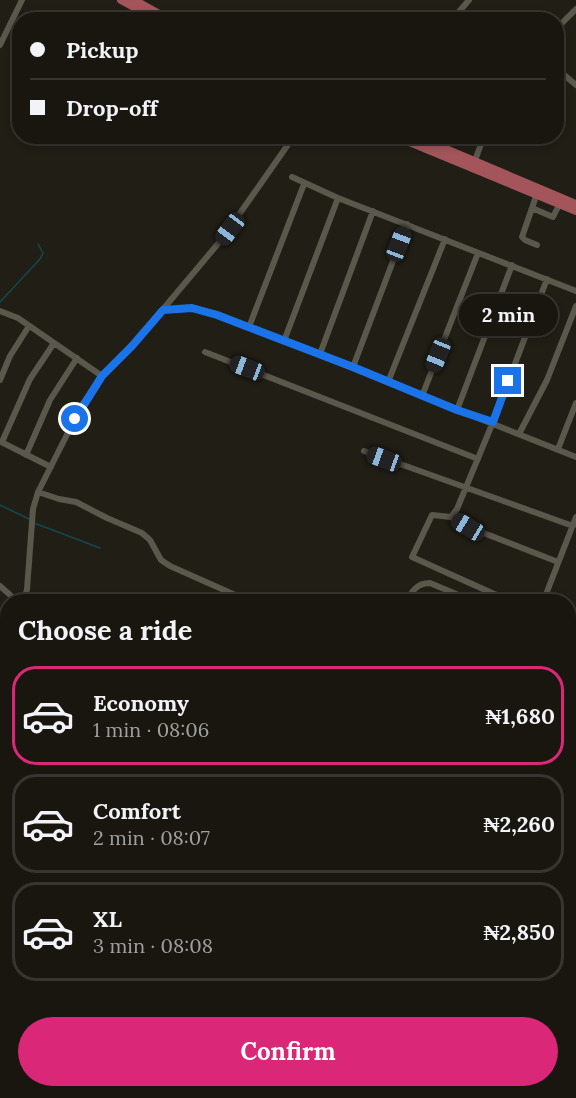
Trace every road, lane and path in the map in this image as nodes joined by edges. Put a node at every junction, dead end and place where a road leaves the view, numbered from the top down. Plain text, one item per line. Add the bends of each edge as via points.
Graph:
1 (121, 0) edge
2 (134, 0) edge
3 (469, 0) edge
4 (576, 9) edge
5 (143, 12) edge
6 (156, 12) edge
7 (459, 12) edge
8 (12, 20) edge
9 (564, 21) edge
10 (0, 45) edge
11 (564, 75) edge
12 (576, 85) edge
13 (289, 144) edge
14 (414, 144) edge
15 (432, 144) edge
16 (481, 144) edge
17 (474, 163) junction
18 (292, 177) dead end
19 (304, 183) junction
20 (536, 196) junction
21 (338, 198) junction
22 (576, 204) edge
23 (559, 205) junction
24 (532, 208) junction
25 (373, 211) junction
26 (576, 211) edge
27 (406, 224) junction
28 (445, 239) junction
29 (537, 245) dead end
30 (478, 253) junction
31 (512, 265) junction
32 (546, 279) junction
33 (576, 291) edge
34 (576, 306) edge
35 (163, 310) junction
36 (0, 311) edge
37 (29, 326) junction
38 (249, 327) junction
39 (284, 341) junction
40 (54, 343) junction
41 (205, 352) dead end
42 (320, 354) junction
43 (77, 358) junction
44 (353, 367) junction
45 (102, 376) junction
46 (0, 378) edge
47 (388, 382) junction
48 (422, 396) junction
49 (576, 403) edge
50 (457, 410) junction
51 (493, 422) junction
52 (519, 434) junction
53 (1, 442) edge
54 (558, 449) junction
55 (364, 451) dead end
56 (26, 455) junction
57 (576, 457) edge
58 (478, 459) junction
59 (51, 467) junction
60 (465, 489) junction
61 (38, 492) junction
62 (451, 517) junction
63 (576, 517) edge
64 (573, 526) junction
65 (558, 562) junction
66 (27, 589) junction
67 (26, 594) edge
68 (28, 594) edge
69 (233, 594) edge
70 (411, 594) edge
71 (456, 594) edge
72 (494, 594) edge
73 (546, 594) edge

1 - 5 main road
2 - 6 main road
3 - 7 street
4 - 9 street
8 - 10 street
11 - 12 street
13 - 35 street via 237,219
14 - 20 main road
15 - 17 main road
16 - 17 street
17 - 22 main road
18 - 19 street
19 - 21 street
19 - 38 street
20 - 23 main road
20 - 24 street
21 - 25 street
21 - 39 street
23 - 24 street via 553,217
23 - 26 main road
24 - 29 street via 522,237
25 - 27 street
25 - 42 street
27 - 28 street
27 - 44 street
28 - 30 street
28 - 47 street
30 - 31 street
30 - 48 street
31 - 32 street
31 - 50 street
32 - 33 street
32 - 51 street
34 - 52 street via 547,380
35 - 38 street via 192,308
35 - 45 street
36 - 37 street
37 - 40 street
37 - 46 street
38 - 39 street
39 - 42 street
40 - 43 street
40 - 53 street via 30,379
41 - 58 street
42 - 44 street
43 - 45 street
43 - 56 street via 50,400
44 - 47 street
45 - 59 street via 77,414
47 - 48 street
48 - 50 street
49 - 54 street
50 - 51 street
51 - 52 street
51 - 58 street
52 - 54 street
53 - 56 street
54 - 57 street
55 - 60 street
56 - 59 street
58 - 60 street
59 - 61 street
60 - 62 street
60 - 64 street
61 - 66 street via 33,509
61 - 69 street via 76,502 142,533 161,560
62 - 65 street
62 - 72 street via 432,515 412,557
63 - 64 street
64 - 65 street
65 - 73 street
66 - 67 street
66 - 68 street
70 - 71 street via 422,583

